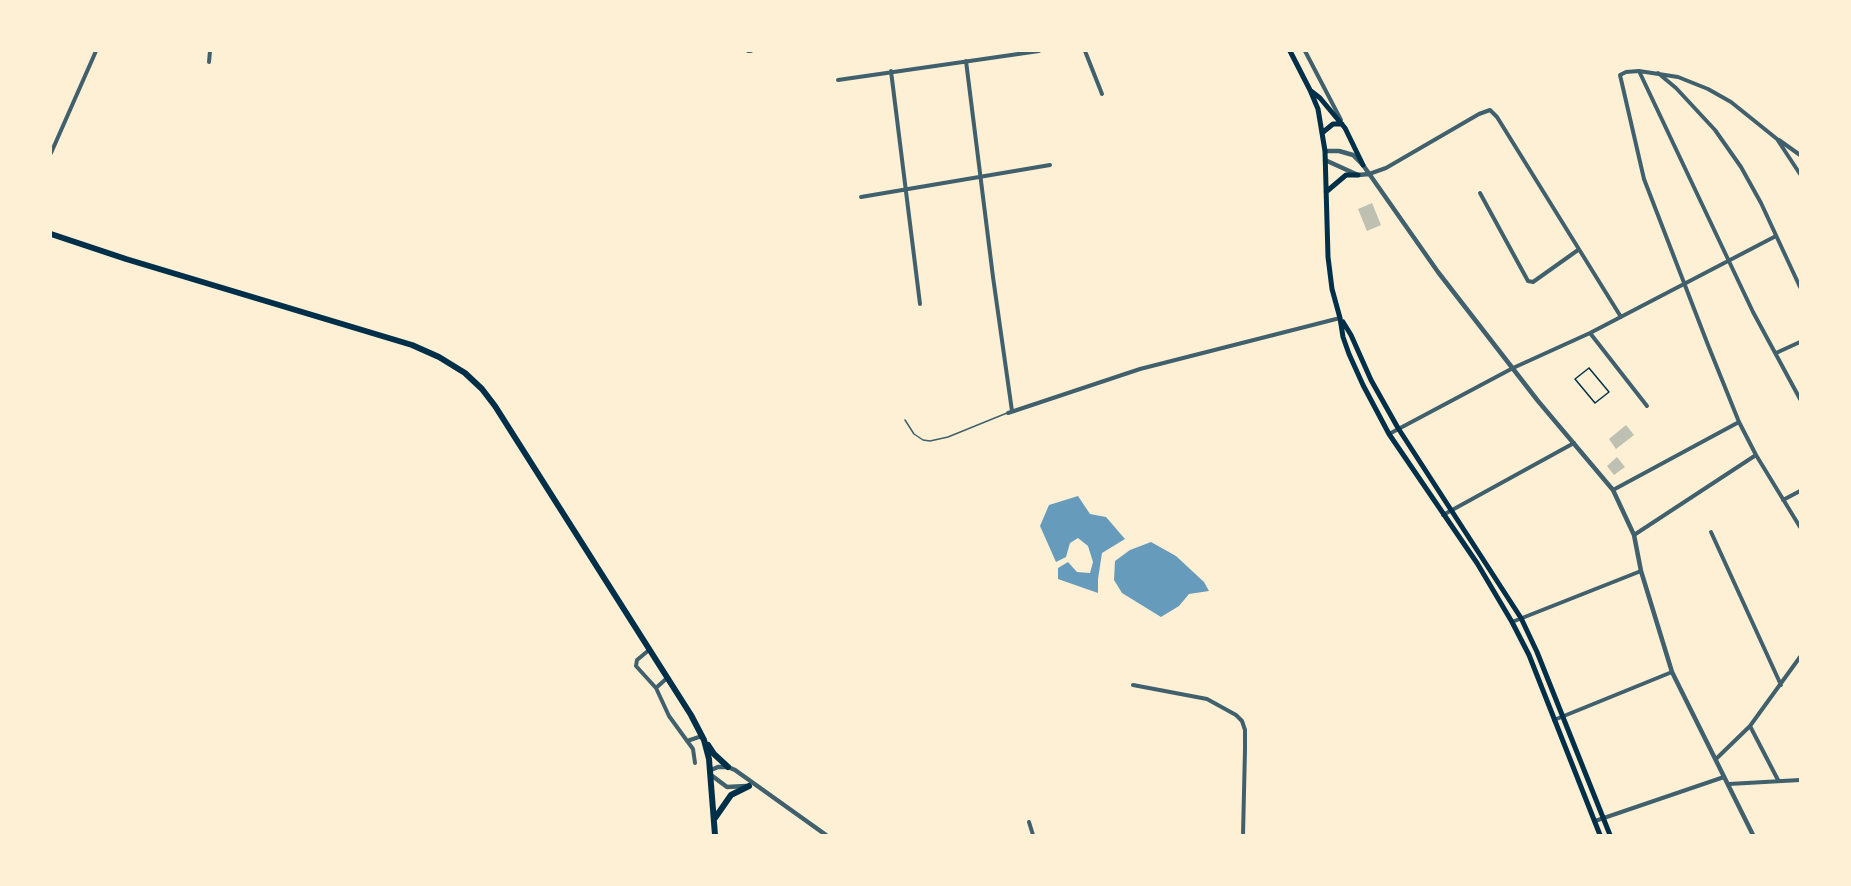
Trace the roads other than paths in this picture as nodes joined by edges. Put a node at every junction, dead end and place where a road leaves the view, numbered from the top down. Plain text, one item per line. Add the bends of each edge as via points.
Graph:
1 (96, 51) edge
2 (210, 51) edge
3 (1039, 51) edge
4 (1085, 51) edge
5 (1290, 51) edge
6 (1305, 51) edge
7 (966, 61) junction
8 (209, 62) dead end
9 (891, 71) junction
10 (1640, 71) junction
11 (1657, 73) junction
12 (838, 80) dead end
13 (1310, 90) junction
14 (1102, 93) dead end
15 (1342, 123) junction
16 (1323, 133) junction
17 (1777, 139) junction
18 (1325, 151) junction
19 (51, 153) edge
20 (1800, 155) edge
21 (1325, 160) junction
22 (1050, 165) dead end
23 (1363, 165) junction
24 (1369, 174) junction
25 (1800, 174) edge
26 (1358, 175) junction
27 (980, 178) junction
28 (907, 189) junction
29 (1326, 192) junction
30 (1480, 193) dead end
31 (861, 197) dead end
32 (51, 234) edge
33 (1776, 236) junction
34 (1578, 250) junction
35 (1728, 261) junction
36 (1685, 283) junction
37 (1800, 287) edge
38 (920, 304) dead end
39 (1621, 317) junction
40 (1340, 318) junction
41 (1590, 333) junction
42 (1800, 342) edge
43 (1776, 354) junction
44 (1513, 368) junction
45 (1800, 399) edge
46 (1647, 406) dead end
47 (1010, 412) junction
48 (905, 420) dead end
49 (1739, 422) junction
50 (1398, 428) junction
51 (1389, 434) junction
52 (1574, 443) junction
53 (1756, 455) junction
54 (1613, 490) junction
55 (1800, 491) edge
56 (1783, 500) junction
57 (1452, 511) junction
58 (1443, 516) junction
59 (1800, 527) edge
60 (1711, 532) dead end
61 (1634, 535) junction
62 (1641, 571) junction
63 (1521, 618) junction
64 (1512, 621) junction
65 (649, 650) junction
66 (1800, 657) edge
67 (1672, 672) junction
68 (667, 678) junction
69 (1133, 685) dead end
70 (1781, 685) junction
71 (656, 688) junction
72 (1563, 717) junction
73 (1554, 720) junction
74 (1750, 726) junction
75 (703, 738) junction
76 (687, 741) junction
77 (1716, 759) junction
78 (695, 763) dead end
79 (728, 767) junction
80 (711, 773) junction
81 (1725, 777) junction
82 (1778, 780) junction
83 (1800, 780) edge
84 (1729, 784) junction
85 (752, 787) junction
86 (714, 818) junction
87 (1604, 819) junction
88 (1595, 821) junction
89 (1029, 822) dead end
90 (716, 835) edge
91 (826, 835) edge
92 (1033, 835) edge
93 (1243, 835) edge
94 (1600, 835) edge
95 (1610, 835) edge
96 (1754, 835) edge

1 - 19 street
2 - 8 street
3 - 7 street
4 - 14 street
5 - 13 main road
6 - 15 street
7 - 9 street
7 - 27 street
9 - 12 street
9 - 28 street
10 - 11 street
10 - 35 street
10 - 36 street via 1620,75 1644,180
11 - 17 street via 1678,77 1724,98
11 - 33 street via 1715,130 1741,167
13 - 15 main road
13 - 16 main road
15 - 16 main road via 1333,124
15 - 23 main road
16 - 18 main road
17 - 20 street
17 - 25 street
18 - 21 main road
18 - 23 street via 1353,155
21 - 26 street
21 - 29 main road
22 - 27 street
23 - 24 street
24 - 26 street
24 - 34 street via 1490,110
24 - 44 street via 1438,272
26 - 29 main road via 1346,175
27 - 28 street
27 - 47 street
28 - 31 street
28 - 38 street
29 - 40 main road via 1328,257
30 - 34 street via 1528,281 1533,282
32 - 65 main road via 411,345 465,373 495,406
33 - 35 street
33 - 37 street
34 - 39 street
35 - 36 street
35 - 43 street
36 - 39 street
36 - 49 street
39 - 41 street
40 - 47 street via 1140,369
40 - 50 main road
40 - 51 main road via 1349,354
41 - 44 street
41 - 46 street
42 - 43 street
43 - 45 street
44 - 50 street
44 - 52 street
47 - 48 lane via 930,441 914,434
49 - 53 street
49 - 54 street
50 - 51 street
50 - 57 main road
51 - 58 main road
52 - 54 street
52 - 57 street
53 - 56 street
53 - 61 street
54 - 61 street
55 - 56 street
56 - 59 street
57 - 58 street
57 - 63 main road
58 - 64 main road via 1477,562
60 - 70 street
61 - 62 street
62 - 63 street
62 - 67 street
63 - 64 street
63 - 72 main road
64 - 73 main road
65 - 68 main road
65 - 71 street via 636,666
66 - 70 street
67 - 72 street
67 - 77 street
68 - 71 street
68 - 75 main road
69 - 93 street via 1207,699 1242,721 1246,770
70 - 74 street
71 - 76 street
72 - 73 street
72 - 87 main road
73 - 88 main road
74 - 77 street
74 - 82 street
75 - 76 street
75 - 79 main road
75 - 80 main road
76 - 78 street
77 - 81 street
79 - 80 street via 718,767
79 - 85 street
80 - 85 street via 727,787
80 - 86 main road
81 - 84 street
81 - 87 street
82 - 83 street
82 - 84 street
84 - 96 street
85 - 86 main road via 731,795
85 - 91 street
86 - 90 main road
87 - 88 street
87 - 95 main road
88 - 94 main road
89 - 92 street

